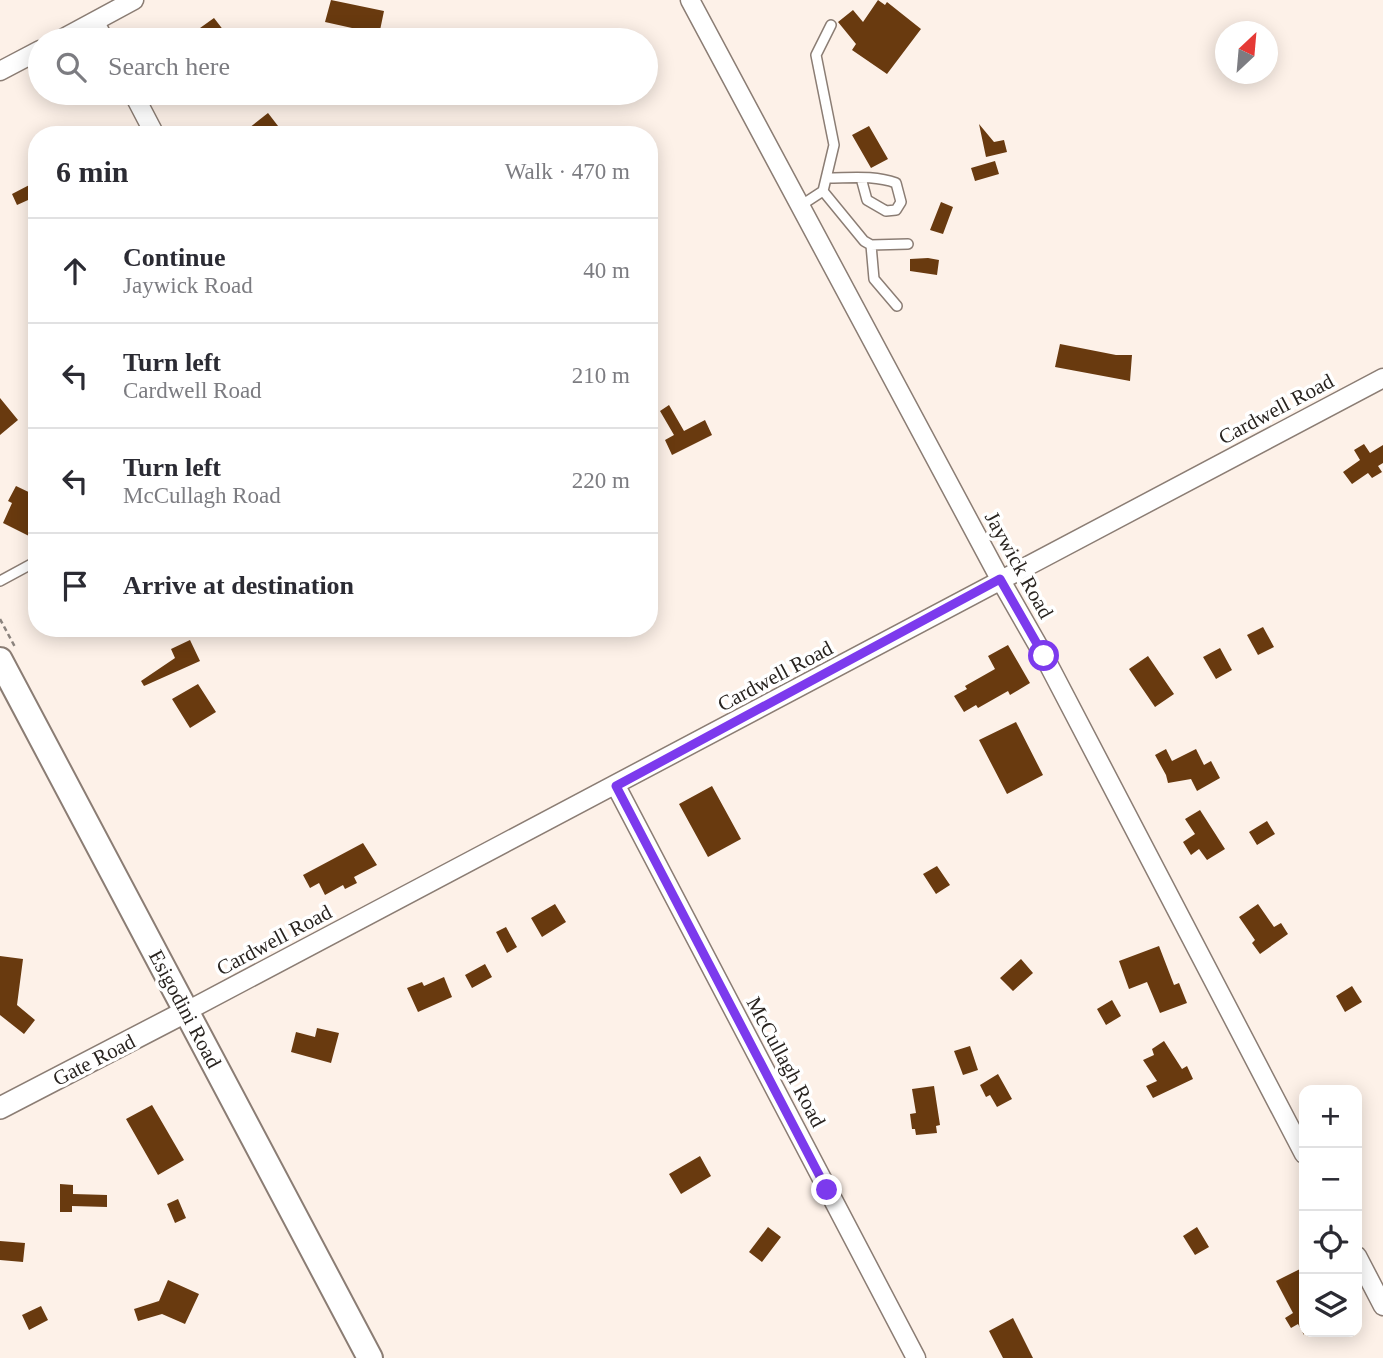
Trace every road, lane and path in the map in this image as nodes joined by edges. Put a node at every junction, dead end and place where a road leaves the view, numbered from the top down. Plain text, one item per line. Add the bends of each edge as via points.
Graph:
1 (134, 0) edge
2 (690, 0) edge
3 (95, 22) junction
4 (831, 25) dead end
5 (83, 28) edge
6 (98, 28) edge
7 (28, 56) edge
8 (0, 71) edge
9 (139, 105) edge
10 (150, 126) edge
11 (827, 178) junction
12 (861, 178) junction
13 (822, 191) junction
14 (800, 206) junction
15 (908, 244) dead end
16 (871, 245) junction
17 (897, 306) dead end
18 (1383, 378) edge
19 (28, 566) edge
20 (1000, 579) junction
21 (0, 581) edge
22 (1, 663) edge
23 (616, 786) junction
24 (187, 1011) junction
25 (0, 1108) edge
26 (1301, 1148) edge
27 (1362, 1265) edge
28 (1383, 1306) edge
29 (369, 1358) edge
30 (916, 1358) edge

1 - 3 street
2 - 14 street, Jaywick Road
3 - 5 street
3 - 6 street
4 - 11 lane via 817,55 834,145
7 - 8 street
9 - 10 street
11 - 12 lane
11 - 13 lane
12 - 12 lane via 896,183 901,202 896,210 886,211 867,200
13 - 14 lane
13 - 16 lane
14 - 20 street, Jaywick Road
15 - 16 lane
16 - 17 lane via 874,279
18 - 20 street, Cardwell Road
19 - 21 lane
20 - 23 street, Cardwell Road
20 - 26 street, Jaywick Road
22 - 24 main road, Esigodini Road
23 - 24 street, Cardwell Road
23 - 30 street, McCullagh Road
24 - 25 street, Gate Road
24 - 29 main road, Esigodini Road
27 - 28 street

